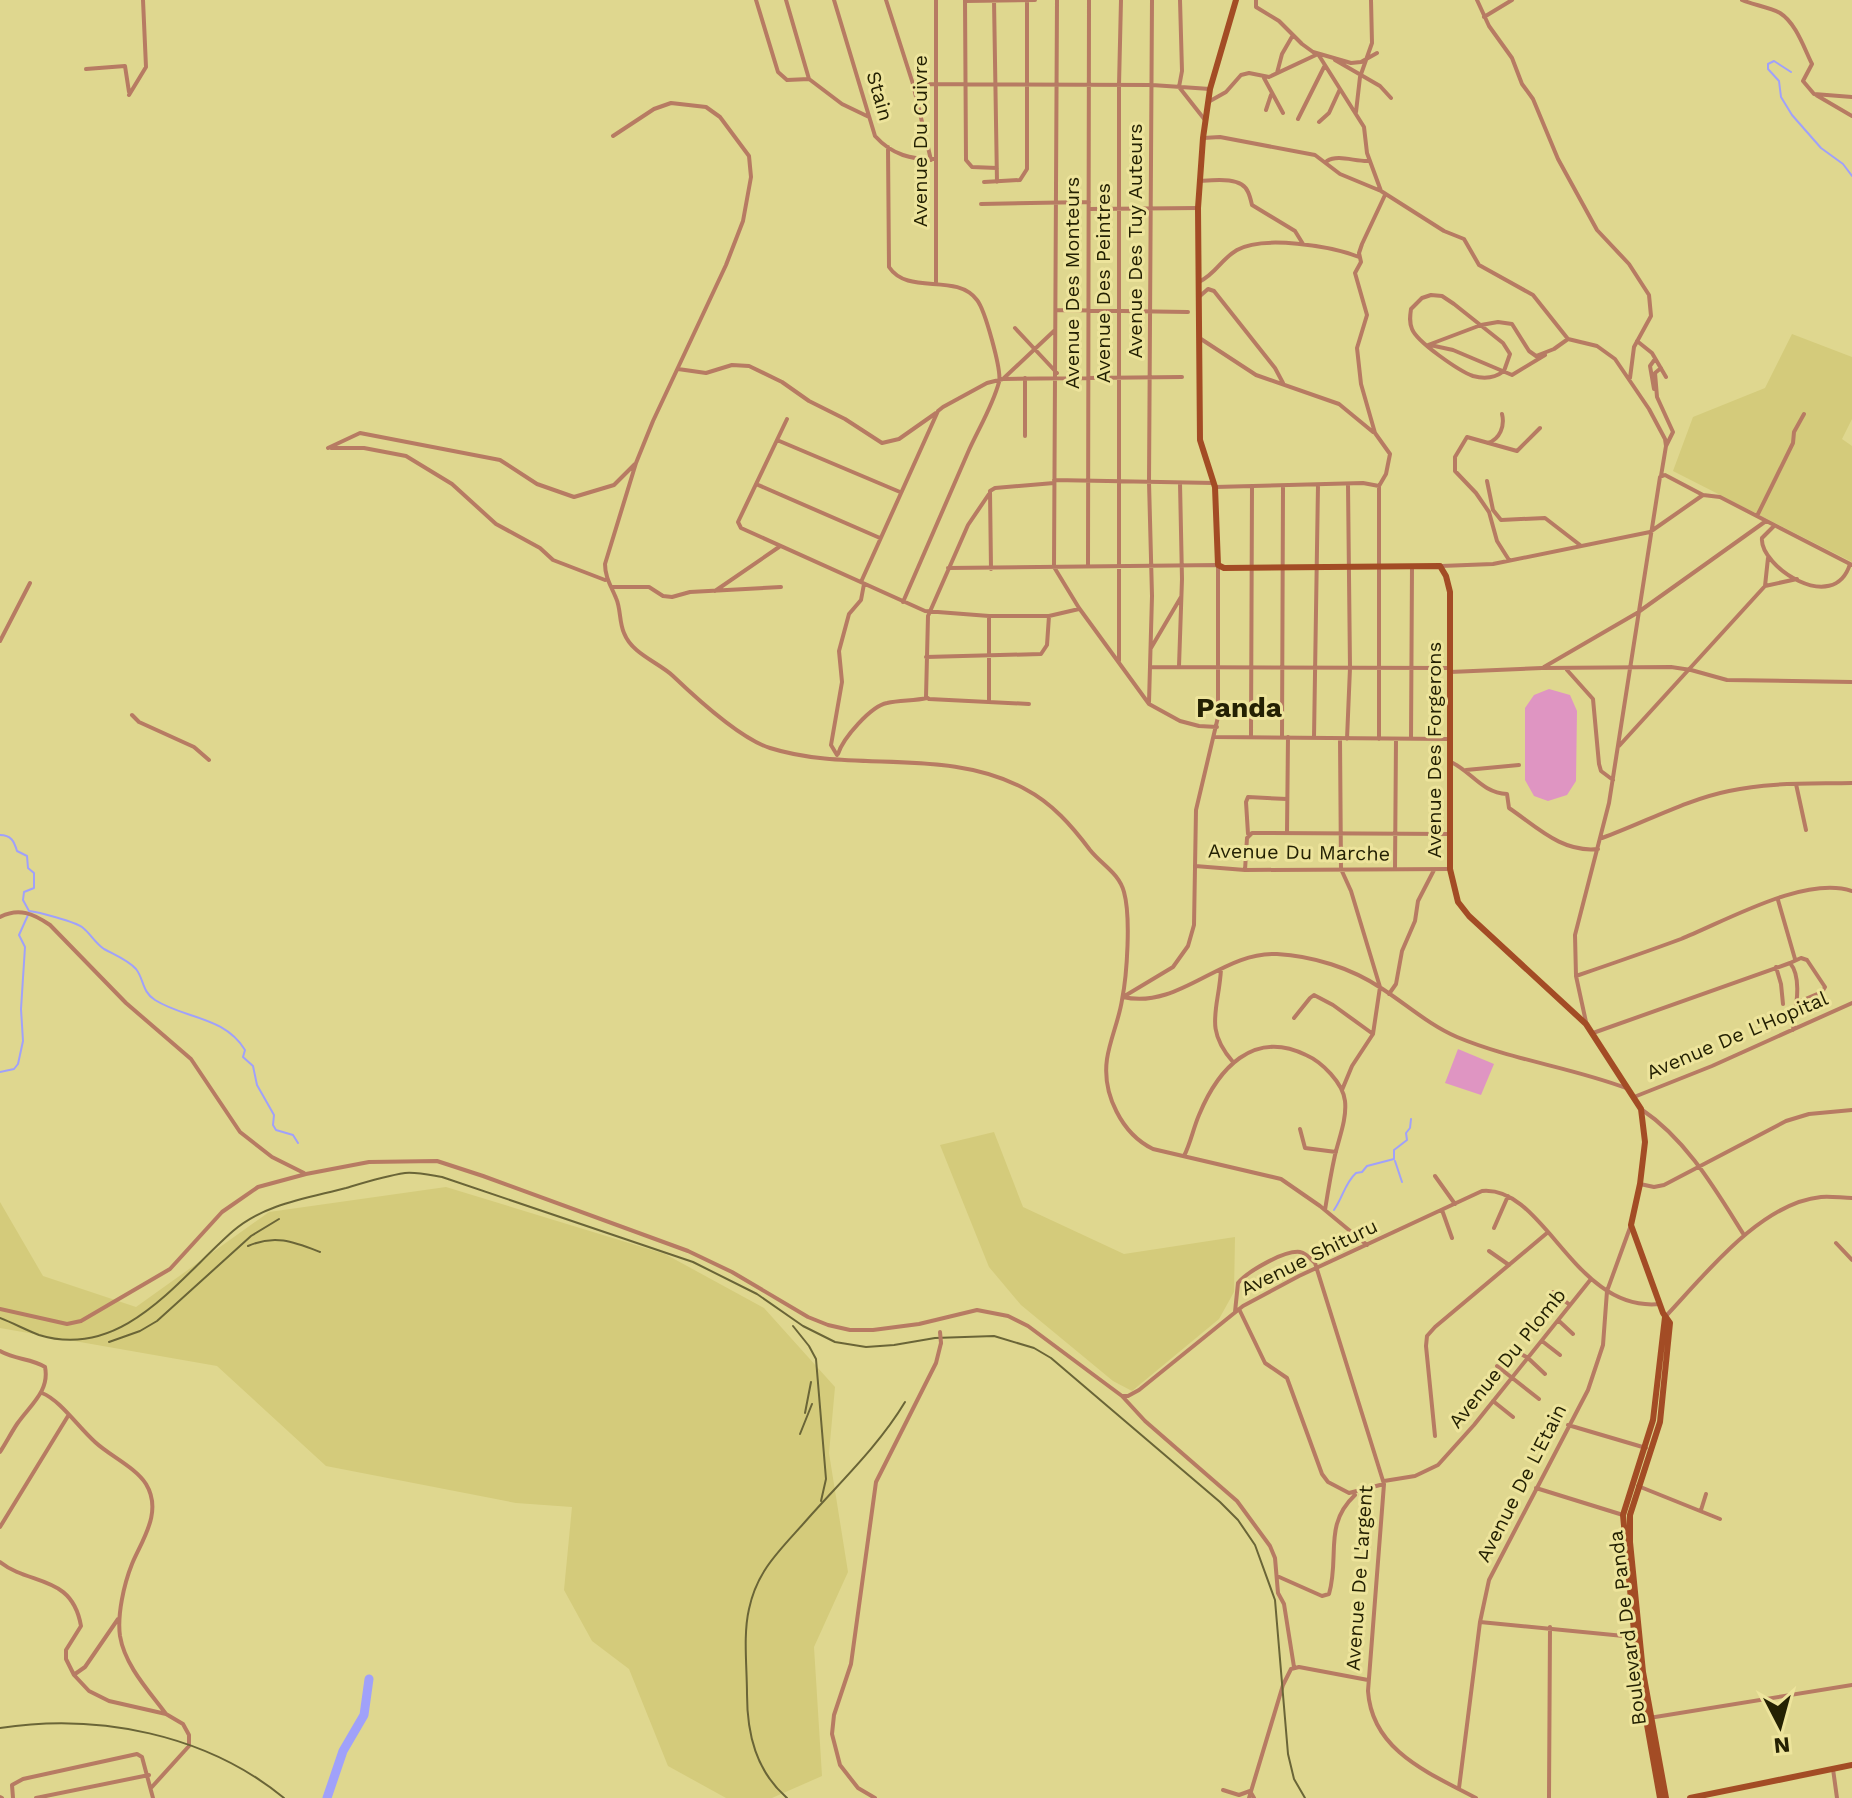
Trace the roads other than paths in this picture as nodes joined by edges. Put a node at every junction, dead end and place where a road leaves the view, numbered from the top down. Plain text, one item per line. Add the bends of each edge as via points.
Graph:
1 (143, 0) edge
2 (756, 0) edge
3 (786, 0) edge
4 (834, 0) edge
5 (886, 0) edge
6 (936, 0) edge
7 (965, 0) edge
8 (994, 0) edge
9 (1027, 0) edge
10 (1035, 0) edge
11 (1057, 0) edge
12 (1089, 0) edge
13 (1121, 0) edge
14 (1152, 0) edge
15 (1180, 0) edge
16 (1236, 0) edge
17 (1256, 0) edge
18 (1371, 0) edge
19 (1477, 0) edge
20 (1512, 0) edge
21 (1742, 0) edge
22 (1484, 17) junction
23 (1293, 35) junction
24 (1377, 53) dead end
25 (1318, 54) junction
26 (1329, 57) junction
27 (1364, 60) junction
28 (1325, 66) junction
29 (86, 69) dead end
30 (1276, 74) junction
31 (1360, 77) junction
32 (1264, 78) junction
33 (809, 79) junction
34 (913, 84) junction
35 (935, 84) junction
36 (965, 84) junction
37 (996, 84) junction
38 (1027, 84) junction
39 (1058, 85) junction
40 (1089, 85) junction
41 (1119, 85) junction
42 (1152, 85) junction
43 (1179, 87) junction
44 (1210, 89) junction
45 (1340, 89) junction
46 (1814, 94) junction
47 (1271, 95) junction
48 (1852, 97) edge
49 (1391, 98) dead end
50 (1208, 101) junction
51 (1266, 110) dead end
52 (1283, 113) dead end
53 (1356, 115) junction
54 (1852, 116) edge
55 (869, 117) junction
56 (1298, 119) dead end
57 (1205, 121) junction
58 (1319, 122) dead end
59 (613, 136) dead end
60 (1203, 138) junction
61 (888, 147) junction
62 (934, 160) junction
63 (1327, 161) junction
64 (1369, 161) junction
65 (997, 168) junction
66 (1199, 181) junction
67 (984, 182) dead end
68 (997, 182) junction
69 (1384, 192) junction
70 (1057, 202) junction
71 (981, 204) dead end
72 (1089, 205) junction
73 (1119, 208) junction
74 (1151, 208) junction
75 (1198, 208) junction
76 (1303, 244) junction
77 (1359, 257) junction
78 (936, 282) junction
79 (1199, 282) junction
80 (1200, 296) junction
81 (1057, 310) junction
82 (1088, 311) junction
83 (1119, 312) junction
84 (1151, 312) junction
85 (1188, 312) dead end
86 (1481, 325) junction
87 (1015, 328) dead end
88 (1057, 328) junction
89 (1201, 339) junction
90 (1568, 339) junction
91 (1637, 341) junction
92 (1428, 345) junction
93 (1035, 350) junction
94 (1547, 353) junction
95 (1655, 359) junction
96 (1661, 368) junction
97 (678, 369) junction
98 (1504, 371) junction
99 (1057, 375) junction
100 (1182, 377) dead end
101 (1666, 377) dead end
102 (1025, 378) junction
103 (1088, 378) junction
104 (1002, 379) junction
105 (1119, 379) junction
106 (1150, 379) junction
107 (1630, 380) junction
108 (1284, 385) junction
109 (1656, 391) junction
110 (938, 411) junction
111 (1502, 414) dead end
112 (1804, 414) dead end
113 (787, 419) dead end
114 (1540, 428) dead end
115 (1375, 433) junction
116 (1025, 436) dead end
117 (777, 440) junction
118 (1488, 443) junction
119 (1666, 446) junction
120 (636, 463) junction
121 (1661, 476) junction
122 (1086, 481) junction
123 (1487, 481) dead end
124 (1054, 482) junction
125 (1118, 482) junction
126 (1149, 482) junction
127 (1180, 483) junction
128 (756, 484) junction
129 (1348, 484) junction
130 (1215, 485) junction
131 (1318, 485) junction
132 (1252, 486) junction
133 (1379, 486) junction
134 (1283, 487) junction
135 (900, 492) junction
136 (989, 494) junction
137 (1703, 495) junction
138 (1757, 516) junction
139 (1766, 521) junction
140 (1775, 526) junction
141 (1650, 532) junction
142 (880, 538) junction
143 (1580, 545) junction
144 (779, 547) junction
145 (1768, 558) junction
146 (1509, 560) junction
147 (1182, 565) junction
148 (1218, 565) junction
149 (1851, 565) edge
150 (1119, 566) junction
151 (1152, 566) junction
152 (1349, 566) junction
153 (1412, 566) junction
154 (1440, 566) junction
155 (1054, 567) junction
156 (1088, 567) junction
157 (1251, 567) junction
158 (1282, 567) junction
159 (1315, 567) junction
160 (1380, 567) junction
161 (948, 568) junction
162 (991, 569) junction
163 (1797, 579) junction
164 (605, 580) dead end
165 (862, 582) junction
166 (30, 583) dead end
167 (1765, 586) junction
168 (781, 587) dead end
169 (610, 588) junction
170 (713, 593) junction
171 (1182, 596) junction
172 (903, 602) junction
173 (1079, 608) junction
174 (930, 610) junction
175 (1637, 613) junction
176 (989, 616) junction
177 (1049, 616) junction
178 (0, 641) edge
179 (1150, 650) junction
180 (926, 657) junction
181 (989, 658) junction
182 (1119, 663) junction
183 (1179, 666) junction
184 (1150, 667) junction
185 (1217, 668) junction
186 (1251, 668) junction
187 (1282, 668) junction
188 (1315, 668) junction
189 (1350, 668) junction
190 (1381, 668) junction
191 (1411, 668) junction
192 (1542, 668) junction
193 (1565, 668) junction
194 (1632, 668) junction
195 (1450, 670) junction
196 (1691, 670) junction
197 (1852, 682) edge
198 (927, 698) junction
199 (989, 702) junction
200 (1029, 704) dead end
201 (1149, 704) junction
202 (132, 715) dead end
203 (1217, 727) junction
204 (1251, 736) junction
205 (1214, 737) junction
206 (1285, 737) junction
207 (1314, 738) junction
208 (1340, 739) junction
209 (1347, 739) junction
210 (1379, 739) junction
211 (1396, 739) junction
212 (1411, 739) junction
213 (1448, 739) junction
214 (1618, 746) junction
215 (837, 757) junction
216 (209, 760) dead end
217 (1449, 761) junction
218 (1519, 765) dead end
219 (1466, 770) junction
220 (1613, 780) junction
221 (1852, 783) edge
222 (1796, 784) junction
223 (1287, 799) junction
224 (1806, 830) dead end
225 (1287, 833) junction
226 (1248, 834) junction
227 (1450, 834) junction
228 (1342, 835) junction
229 (1395, 835) junction
230 (1602, 838) junction
231 (1598, 849) junction
232 (1195, 866) junction
233 (1341, 869) junction
234 (1434, 869) junction
235 (1450, 869) junction
236 (1245, 870) junction
237 (1395, 870) junction
238 (1852, 891) edge
239 (1778, 899) junction
240 (0, 917) edge
241 (1792, 961) junction
242 (1776, 967) junction
243 (1221, 969) junction
244 (1576, 976) junction
245 (1380, 987) junction
246 (1389, 994) junction
247 (1123, 997) junction
248 (1796, 1003) junction
249 (1852, 1003) edge
250 (1783, 1004) dead end
251 (1294, 1018) dead end
252 (1586, 1024) junction
253 (1793, 1030) junction
254 (1593, 1033) junction
255 (1373, 1034) junction
256 (1233, 1062) junction
257 (1629, 1089) junction
258 (1342, 1090) junction
259 (1634, 1097) junction
260 (1641, 1109) junction
261 (1852, 1110) edge
262 (1300, 1129) dead end
263 (1336, 1152) junction
264 (1184, 1156) junction
265 (1698, 1166) junction
266 (306, 1174) junction
267 (1435, 1176) dead end
268 (1640, 1184) junction
269 (1508, 1196) junction
270 (1852, 1198) edge
271 (1455, 1204) junction
272 (1325, 1210) junction
273 (1442, 1210) junction
274 (1631, 1225) junction
275 (1494, 1228) dead end
276 (1547, 1233) junction
277 (1744, 1235) junction
278 (1452, 1238) dead end
279 (1836, 1243) dead end
280 (1367, 1245) junction
281 (1489, 1251) dead end
282 (1852, 1260) edge
283 (1509, 1265) junction
284 (1318, 1268) junction
285 (1591, 1279) junction
286 (1607, 1291) junction
287 (1553, 1292) dead end
288 (1660, 1304) junction
289 (1570, 1305) junction
290 (0, 1309) edge
291 (1237, 1310) junction
292 (1665, 1317) junction
293 (939, 1319) junction
294 (1559, 1321) junction
295 (1573, 1334) dead end
296 (1542, 1341) junction
297 (1511, 1348) dead end
298 (0, 1351) edge
299 (1560, 1355) dead end
300 (1528, 1358) junction
301 (1497, 1366) dead end
302 (1545, 1374) dead end
303 (1513, 1378) junction
304 (42, 1393) junction
305 (1122, 1396) junction
306 (1539, 1399) dead end
307 (1493, 1401) junction
308 (68, 1416) junction
309 (1513, 1417) dead end
310 (1568, 1425) junction
311 (1435, 1436) dead end
312 (1649, 1448) junction
313 (0, 1452) edge
314 (1384, 1483) junction
315 (1632, 1483) junction
316 (1640, 1487) junction
317 (1535, 1488) junction
318 (1357, 1493) junction
319 (1706, 1494) dead end
320 (1701, 1510) junction
321 (1626, 1515) junction
322 (1720, 1519) dead end
323 (0, 1527) edge
324 (0, 1562) edge
325 (1276, 1576) junction
326 (120, 1618) junction
327 (1480, 1622) junction
328 (1550, 1627) junction
329 (1637, 1637) junction
330 (1294, 1667) junction
331 (74, 1675) junction
332 (1368, 1680) junction
333 (1852, 1685) edge
334 (166, 1714) junction
335 (1649, 1718) junction
336 (1852, 1765) edge
337 (1833, 1769) junction
338 (149, 1775) junction
339 (151, 1788) junction
340 (1459, 1788) junction
341 (1223, 1790) dead end
342 (1250, 1791) junction
343 (1730, 1794) edge
344 (13, 1798) edge
345 (36, 1798) edge
346 (153, 1798) edge
347 (875, 1798) edge
348 (1252, 1798) edge
349 (1476, 1798) edge
350 (1549, 1798) edge
351 (1660, 1798) edge
352 (1666, 1798) edge
353 (1690, 1798) edge
354 (1837, 1798) edge

1 - 29 street via 146,67 129,95 125,66
2 - 33 street via 778,72 787,80
3 - 33 street
4 - 55 street, Stain
5 - 34 street
6 - 35 street, Avenue Du Cuivre
7 - 8 street
7 - 36 street
8 - 9 street
8 - 37 street
9 - 10 street
9 - 38 street
11 - 39 street
12 - 40 street, Avenue Des Monteurs
13 - 41 street, Avenue Des Peintres
14 - 42 street, Avenue Des Tuy Auteurs
15 - 43 street
16 - 44 street
17 - 23 street via 1256,7
18 - 27 street via 1372,43
19 - 22 street
20 - 22 street
21 - 46 street via 1784,17 1811,61 1803,81
22 - 91 street via 1512,58 1597,230 1646,288 1651,316
23 - 25 street
23 - 30 street
24 - 27 street
25 - 26 street
25 - 28 street
25 - 30 street
26 - 27 street via 1351,63
26 - 31 street
27 - 31 street
28 - 45 street
28 - 56 street
30 - 32 street
31 - 49 street
31 - 53 street
32 - 47 street
32 - 50 street via 1241,75 1226,92
33 - 55 street
34 - 35 street
34 - 62 street
35 - 36 street
35 - 62 street, Avenue Du Cuivre
36 - 37 street
36 - 65 street via 966,160 972,167
37 - 38 street
37 - 65 street
38 - 39 street
38 - 68 street via 1027,169 1020,180
39 - 40 street
39 - 70 street
40 - 41 street
40 - 72 street, Avenue Des Monteurs
41 - 42 street
41 - 73 street, Avenue Des Peintres
42 - 43 street
42 - 74 street, Avenue Des Tuy Auteurs
43 - 44 street
43 - 57 street
44 - 50 street
45 - 53 street
45 - 58 street
46 - 48 street
46 - 54 street
47 - 51 street
47 - 52 street
50 - 57 street
53 - 64 street via 1364,127
55 - 61 street, Stain via 875,136
57 - 60 street
59 - 97 street via 671,103 706,107 749,156 743,221
60 - 63 street via 1287,148
60 - 66 street
61 - 62 street, Stain via 913,160
61 - 78 street via 889,267 910,280
62 - 78 street, Avenue Du Cuivre
63 - 64 street
63 - 69 street via 1340,174
64 - 69 street
65 - 68 street
66 - 75 street
66 - 76 street via 1243,186 1252,205 1295,231
67 - 68 street
69 - 77 street
69 - 90 street via 1464,239 1479,265 1533,295
70 - 71 street
70 - 72 street
70 - 81 street
72 - 73 street
72 - 82 street, Avenue Des Monteurs
73 - 74 street
73 - 83 street, Avenue Des Peintres
74 - 75 street
74 - 84 street, Avenue Des Tuy Auteurs
75 - 79 street
76 - 77 street
76 - 79 street via 1240,248
77 - 115 street via 1355,273 1367,315 1357,359
78 - 104 street via 964,290 979,303
79 - 80 street
80 - 89 street
80 - 108 street via 1214,291
81 - 82 street
81 - 88 street
82 - 83 street
82 - 103 street, Avenue Des Monteurs
83 - 84 street
83 - 105 street, Avenue Des Peintres
84 - 85 street
84 - 106 street, Avenue Des Tuy Auteurs
86 - 92 street
86 - 92 street via 1447,299 1426,296 1411,309 1410,321 1413,332
86 - 94 street via 1509,322 1532,354
86 - 98 street via 1509,351
87 - 93 street
88 - 93 street
88 - 99 street
89 - 108 street via 1256,375
89 - 130 street via 1200,440
90 - 94 street
90 - 107 street via 1604,350
91 - 95 street
91 - 107 street
92 - 98 street
92 - 98 street via 1475,376
93 - 99 street
93 - 104 street
94 - 98 street via 1516,375
95 - 96 street
95 - 109 street via 1650,371
96 - 101 street
96 - 109 street via 1655,373
97 - 110 street via 706,373 749,366 882,443 899,439
97 - 120 street
99 - 102 street
99 - 103 street
99 - 124 street
100 - 106 street
102 - 104 street
102 - 116 street
103 - 105 street
103 - 122 street, Avenue Des Monteurs
104 - 110 street
104 - 172 street
105 - 106 street
105 - 125 street, Avenue Des Peintres
106 - 126 street, Avenue Des Tuy Auteurs
107 - 119 street
108 - 115 street via 1339,404
109 - 119 street via 1673,429
110 - 135 street
111 - 118 street via 1500,433
112 - 138 street
113 - 117 street
114 - 118 street via 1519,451
115 - 133 street via 1390,454
117 - 128 street
117 - 135 street
118 - 146 street via 1466,438 1455,457 1455,471 1484,504
119 - 121 street
120 - 164 street via 614,485 574,497 486,457 360,433 328,448 406,456 452,484 506,531 553,560
120 - 169 street via 605,564
121 - 137 street
121 - 141 street
122 - 124 street
122 - 125 street
122 - 156 street, Avenue Des Monteurs
123 - 143 street via 1493,510 1501,520 1545,518
124 - 136 street via 995,488
124 - 155 street
125 - 126 street
125 - 150 street, Avenue Des Peintres
126 - 127 street
126 - 151 street, Avenue Des Tuy Auteurs
127 - 130 street
127 - 147 street
128 - 142 street
128 - 144 street via 739,525
129 - 131 street
129 - 133 street
129 - 152 street
130 - 132 street
130 - 148 street
131 - 134 street
131 - 159 street
132 - 134 street
132 - 157 street
133 - 160 street
134 - 158 street
135 - 142 street
136 - 161 street
136 - 162 street
137 - 138 street via 1720,497
137 - 141 street
138 - 139 street
139 - 140 street
139 - 175 street
140 - 145 street via 1762,538
140 - 149 street
141 - 143 street
141 - 175 street
142 - 165 street
143 - 146 street
144 - 165 street
144 - 170 street
145 - 163 street
145 - 167 street
146 - 154 street
147 - 148 street
147 - 151 street
147 - 171 street
148 - 157 street
148 - 185 street
149 - 163 street via 1843,581 1832,587
150 - 151 street
150 - 156 street
150 - 182 street, Avenue Des Peintres
151 - 179 street, Avenue Des Tuy Auteurs
152 - 159 street
152 - 160 street
152 - 189 street
153 - 154 street
153 - 160 street
153 - 191 street
154 - 195 street, Avenue Des Forgerons via 1450,592
155 - 156 street
155 - 162 street
155 - 173 street
157 - 158 street
157 - 186 street
158 - 159 street
158 - 187 street
159 - 188 street
160 - 190 street
161 - 162 street
161 - 174 street
163 - 167 street
165 - 172 street
165 - 215 street via 861,600 849,614 839,651 842,682 831,745
166 - 178 street
167 - 196 street
168 - 170 street
169 - 170 street via 649,587 667,597
169 - 215 street via 624,635 709,709 766,747
171 - 179 street
171 - 183 street
172 - 174 street
173 - 177 street
173 - 182 street
174 - 176 street
174 - 180 street
175 - 192 street
175 - 194 street
176 - 177 street
176 - 181 street
177 - 181 street via 1047,645 1041,654
179 - 184 street, Avenue Des Tuy Auteurs
180 - 181 street
180 - 198 street
181 - 199 street
182 - 201 street
183 - 184 street
183 - 185 street
184 - 201 street, Avenue Des Tuy Auteurs
185 - 186 street
185 - 203 street
186 - 187 street
186 - 204 street
187 - 188 street
187 - 206 street
188 - 189 street
188 - 207 street
189 - 190 street
189 - 209 street
190 - 191 street
190 - 210 street
191 - 195 street
191 - 212 street
192 - 193 street
192 - 195 street
193 - 194 street
193 - 220 street via 1593,699 1599,764
194 - 196 street
194 - 214 street
195 - 213 street, Avenue Des Forgerons
196 - 197 street via 1727,680
196 - 214 street
198 - 199 street
198 - 215 street via 877,707 849,732
199 - 200 street
201 - 203 street via 1180,721
202 - 216 street
203 - 205 street
204 - 205 street
204 - 206 street
205 - 232 street via 1197,800
206 - 207 street
206 - 223 street
207 - 208 street
208 - 209 street
208 - 228 street
209 - 210 street
210 - 211 street
211 - 212 street
211 - 229 street
212 - 213 street
213 - 217 street, Avenue Des Forgerons
214 - 220 street
215 - 247 street via 962,768 1026,789 1055,810 1124,891
217 - 219 street
217 - 227 street, Avenue Des Forgerons
218 - 219 street
219 - 231 street via 1491,792 1507,794 1509,808 1555,840
220 - 230 street
221 - 222 street
222 - 224 street
222 - 230 street via 1702,798
223 - 225 street
223 - 226 street via 1248,797
225 - 226 street
225 - 228 street
226 - 236 street
227 - 229 street
227 - 235 street, Avenue Des Forgerons
228 - 229 street
228 - 233 street
229 - 237 street
230 - 231 street
231 - 244 street via 1575,935
232 - 236 street, Avenue Du Marche
232 - 247 street via 1194,925 1185,951 1168,972
233 - 236 street, Avenue Du Marche
233 - 237 street, Avenue Du Marche
233 - 245 street
234 - 235 street, Avenue Du Marche
234 - 237 street, Avenue Du Marche
234 - 246 street via 1418,901
235 - 252 street, Avenue Des Forgerons via 1464,910
238 - 239 street via 1821,888
239 - 241 street
239 - 244 street
240 - 266 street via 29,913 50,925 126,1003 191,1059 240,1132
241 - 242 street
241 - 248 street
241 - 248 street via 1807,960 1825,987
242 - 250 street
242 - 254 street
243 - 245 street via 1263,954 1293,955
243 - 247 street via 1166,995
243 - 256 street via 1213,1026
244 - 252 street
245 - 246 street
245 - 255 street
246 - 257 street via 1457,1037
247 - 264 street via 1106,1067 1119,1117 1143,1144
248 - 253 street
249 - 253 street, Avenue De L'Hopital
251 - 255 street via 1314,995
252 - 254 street
253 - 259 street, Avenue De L'Hopital
254 - 257 street
255 - 258 street
256 - 258 street via 1263,1048 1289,1049 1313,1059
256 - 264 street via 1202,1108
257 - 259 street
258 - 263 street via 1345,1106
259 - 260 street
260 - 265 street via 1665,1127
260 - 268 street via 1645,1132
261 - 265 street via 1794,1117
262 - 263 street via 1305,1148
263 - 272 street
264 - 272 street via 1281,1179
265 - 268 street via 1660,1186
265 - 277 street
266 - 290 street via 244,1195 170,1269 81,1321 67,1324
266 - 293 street via 369,1162 437,1161 688,1251 828,1325 873,1330
267 - 271 street
268 - 274 street
269 - 271 street, Avenue Shituru via 1482,1191
269 - 275 street
269 - 276 street
270 - 277 street via 1797,1203
271 - 273 street, Avenue Shituru
272 - 280 street
273 - 278 street
273 - 280 street, Avenue Shituru
274 - 286 street, Avenue De L'Etain
274 - 288 street, Boulevard De Panda
276 - 283 street
276 - 285 street
277 - 292 street
279 - 282 street
280 - 284 street, Avenue Shituru
281 - 283 street
283 - 311 street via 1427,1336
284 - 291 street, Avenue Shituru
284 - 291 street via 1300,1252 1256,1268 1238,1283
284 - 314 street, Avenue De L'argent
285 - 286 street
285 - 289 street, Avenue Du Plomb
286 - 288 street via 1631,1302
286 - 310 street, Avenue De L'Etain via 1597,1368
287 - 289 street
288 - 292 street, Boulevard De Panda
289 - 294 street, Avenue Du Plomb
291 - 305 street, Avenue Shituru via 1139,1390
291 - 318 street via 1265,1363 1287,1378 1322,1474 1336,1487
292 - 312 street, Boulevard De Panda via 1670,1323 1660,1422
293 - 305 street via 977,1310 1008,1316
293 - 347 street, bridge via 936,1363 876,1482 851,1664 834,1715 833,1742 840,1765 858,1788
294 - 295 street
294 - 296 street, Avenue Du Plomb
296 - 299 street
296 - 300 street, Avenue Du Plomb
297 - 300 street
298 - 304 street via 45,1367
300 - 302 street
300 - 303 street, Avenue Du Plomb
301 - 303 street
303 - 306 street
303 - 307 street, Avenue Du Plomb
304 - 308 street
304 - 313 street
305 - 325 street via 1237,1501 1270,1546
307 - 309 street
307 - 314 street, Avenue Du Plomb via 1433,1468
308 - 323 street
308 - 326 street via 149,1489 152,1520 130,1568
310 - 312 street
310 - 317 street, Avenue De L'Etain
312 - 315 street, Boulevard De Panda
312 - 316 street, Boulevard De Panda
314 - 318 street, Avenue Du Plomb
314 - 332 street, Avenue De L'argent
315 - 316 street
315 - 321 street, Boulevard De Panda
316 - 320 street
316 - 321 street, Boulevard De Panda
317 - 321 street
317 - 327 street, Avenue De L'Etain via 1489,1580
318 - 325 street via 1338,1516 1329,1594 1322,1596
319 - 320 street
320 - 322 street
321 - 329 street, Boulevard De Panda
324 - 331 street via 67,1594 73,1603 81,1626 66,1659
325 - 330 street
326 - 331 street
326 - 334 street via 125,1654
327 - 328 street
327 - 340 street, Avenue De L'Etain
328 - 329 street
328 - 350 street
329 - 335 street, Boulevard De Panda
330 - 332 street
330 - 342 street via 1283,1685
331 - 334 street via 109,1701
332 - 340 street, Avenue De L'argent via 1371,1712 1385,1739 1416,1766
333 - 335 street
334 - 339 street via 183,1724 189,1746
335 - 351 street, Boulevard De Panda
335 - 352 street, Boulevard De Panda
336 - 337 street
337 - 343 street
337 - 354 street
338 - 339 street
338 - 344 street via 137,1754 14,1782
338 - 345 street
339 - 346 street
340 - 349 street, Avenue De L'argent
341 - 342 street via 1239,1795
342 - 348 street
343 - 353 street

